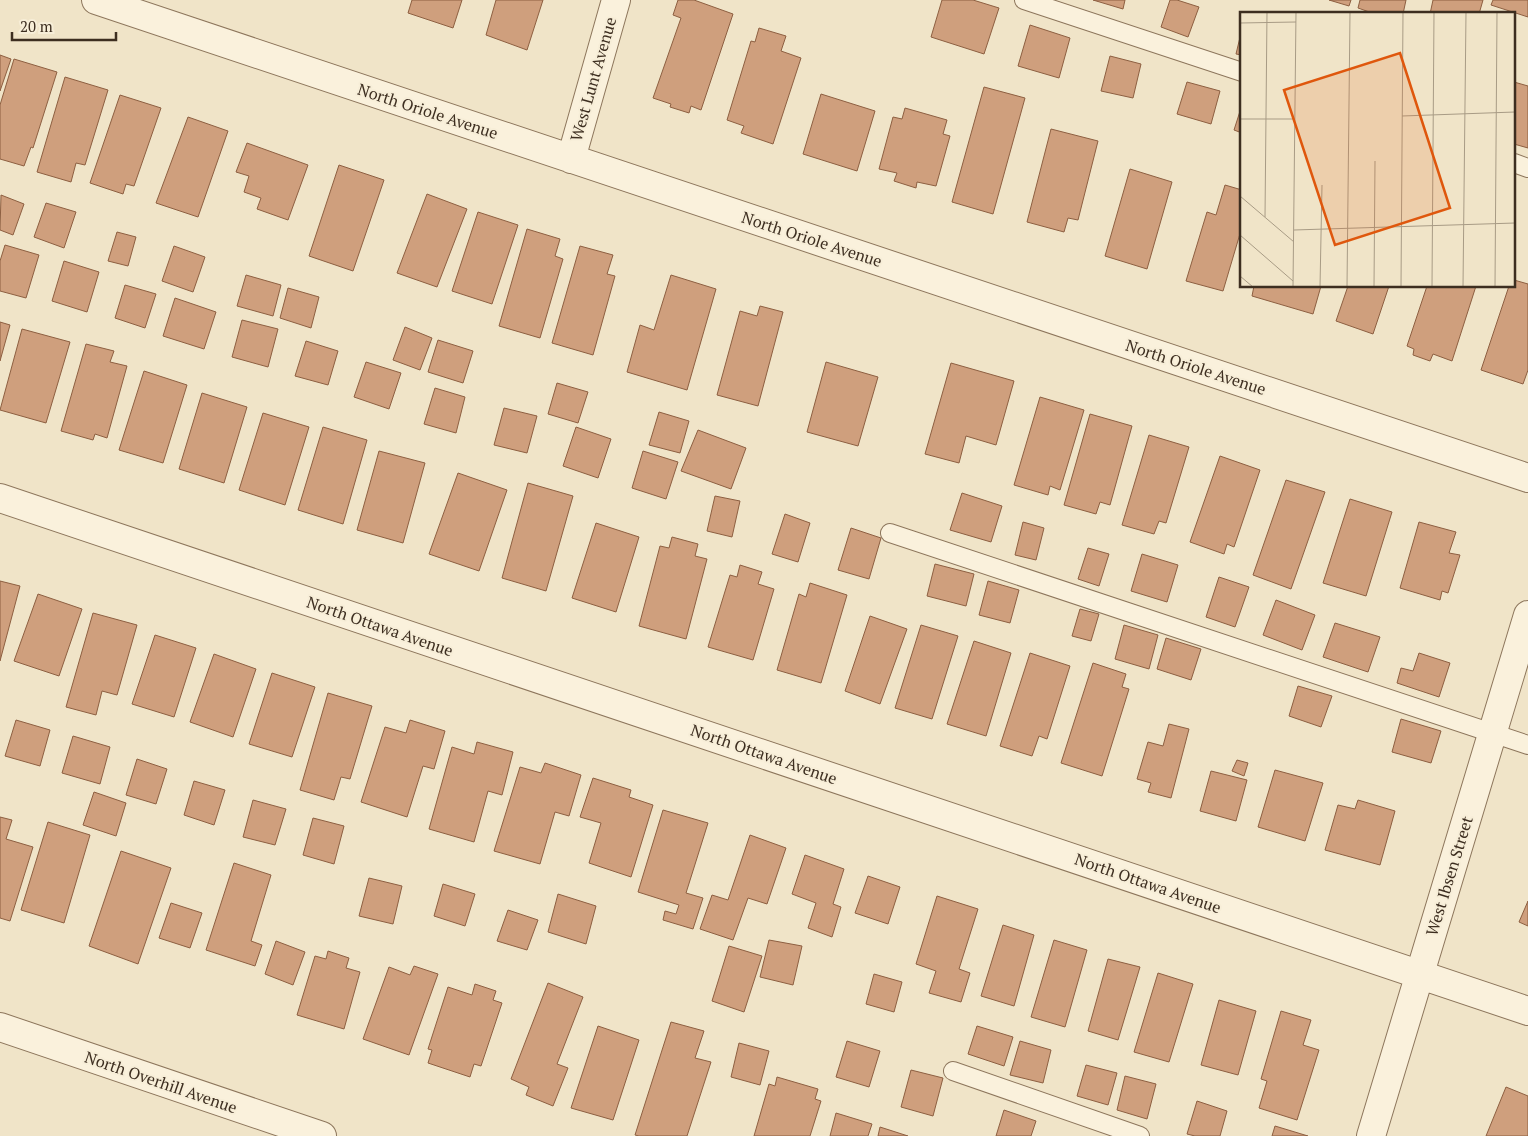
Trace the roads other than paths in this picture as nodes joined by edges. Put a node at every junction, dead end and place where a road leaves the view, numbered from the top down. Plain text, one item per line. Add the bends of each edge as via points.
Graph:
1 (96, 0) edge
2 (616, 0) edge
3 (1024, 0) edge
4 (1240, 71) edge
5 (571, 159) junction
6 (1516, 164) edge
7 (1528, 168) edge
8 (1528, 478) edge
9 (0, 498) edge
10 (890, 533) dead end
11 (1528, 615) edge
12 (1492, 733) junction
13 (1528, 745) edge
14 (1419, 974) junction
15 (1528, 1011) edge
16 (0, 1027) edge
17 (953, 1071) dead end
18 (286, 1130) edge
19 (322, 1136) edge
20 (1140, 1136) edge
21 (1371, 1136) edge

1 - 5 street, North Oriole Avenue
2 - 5 street, West Lunt Avenue
3 - 4 lane
5 - 8 street, North Oriole Avenue
6 - 7 lane
9 - 14 street, North Ottawa Avenue
10 - 12 lane
11 - 12 street, West Ibsen Street
12 - 13 lane
12 - 14 street, West Ibsen Street
14 - 15 street, North Ottawa Avenue
14 - 21 street, West Ibsen Street
16 - 18 street, North Overhill Avenue
17 - 20 lane
18 - 19 street, North Overhill Avenue

